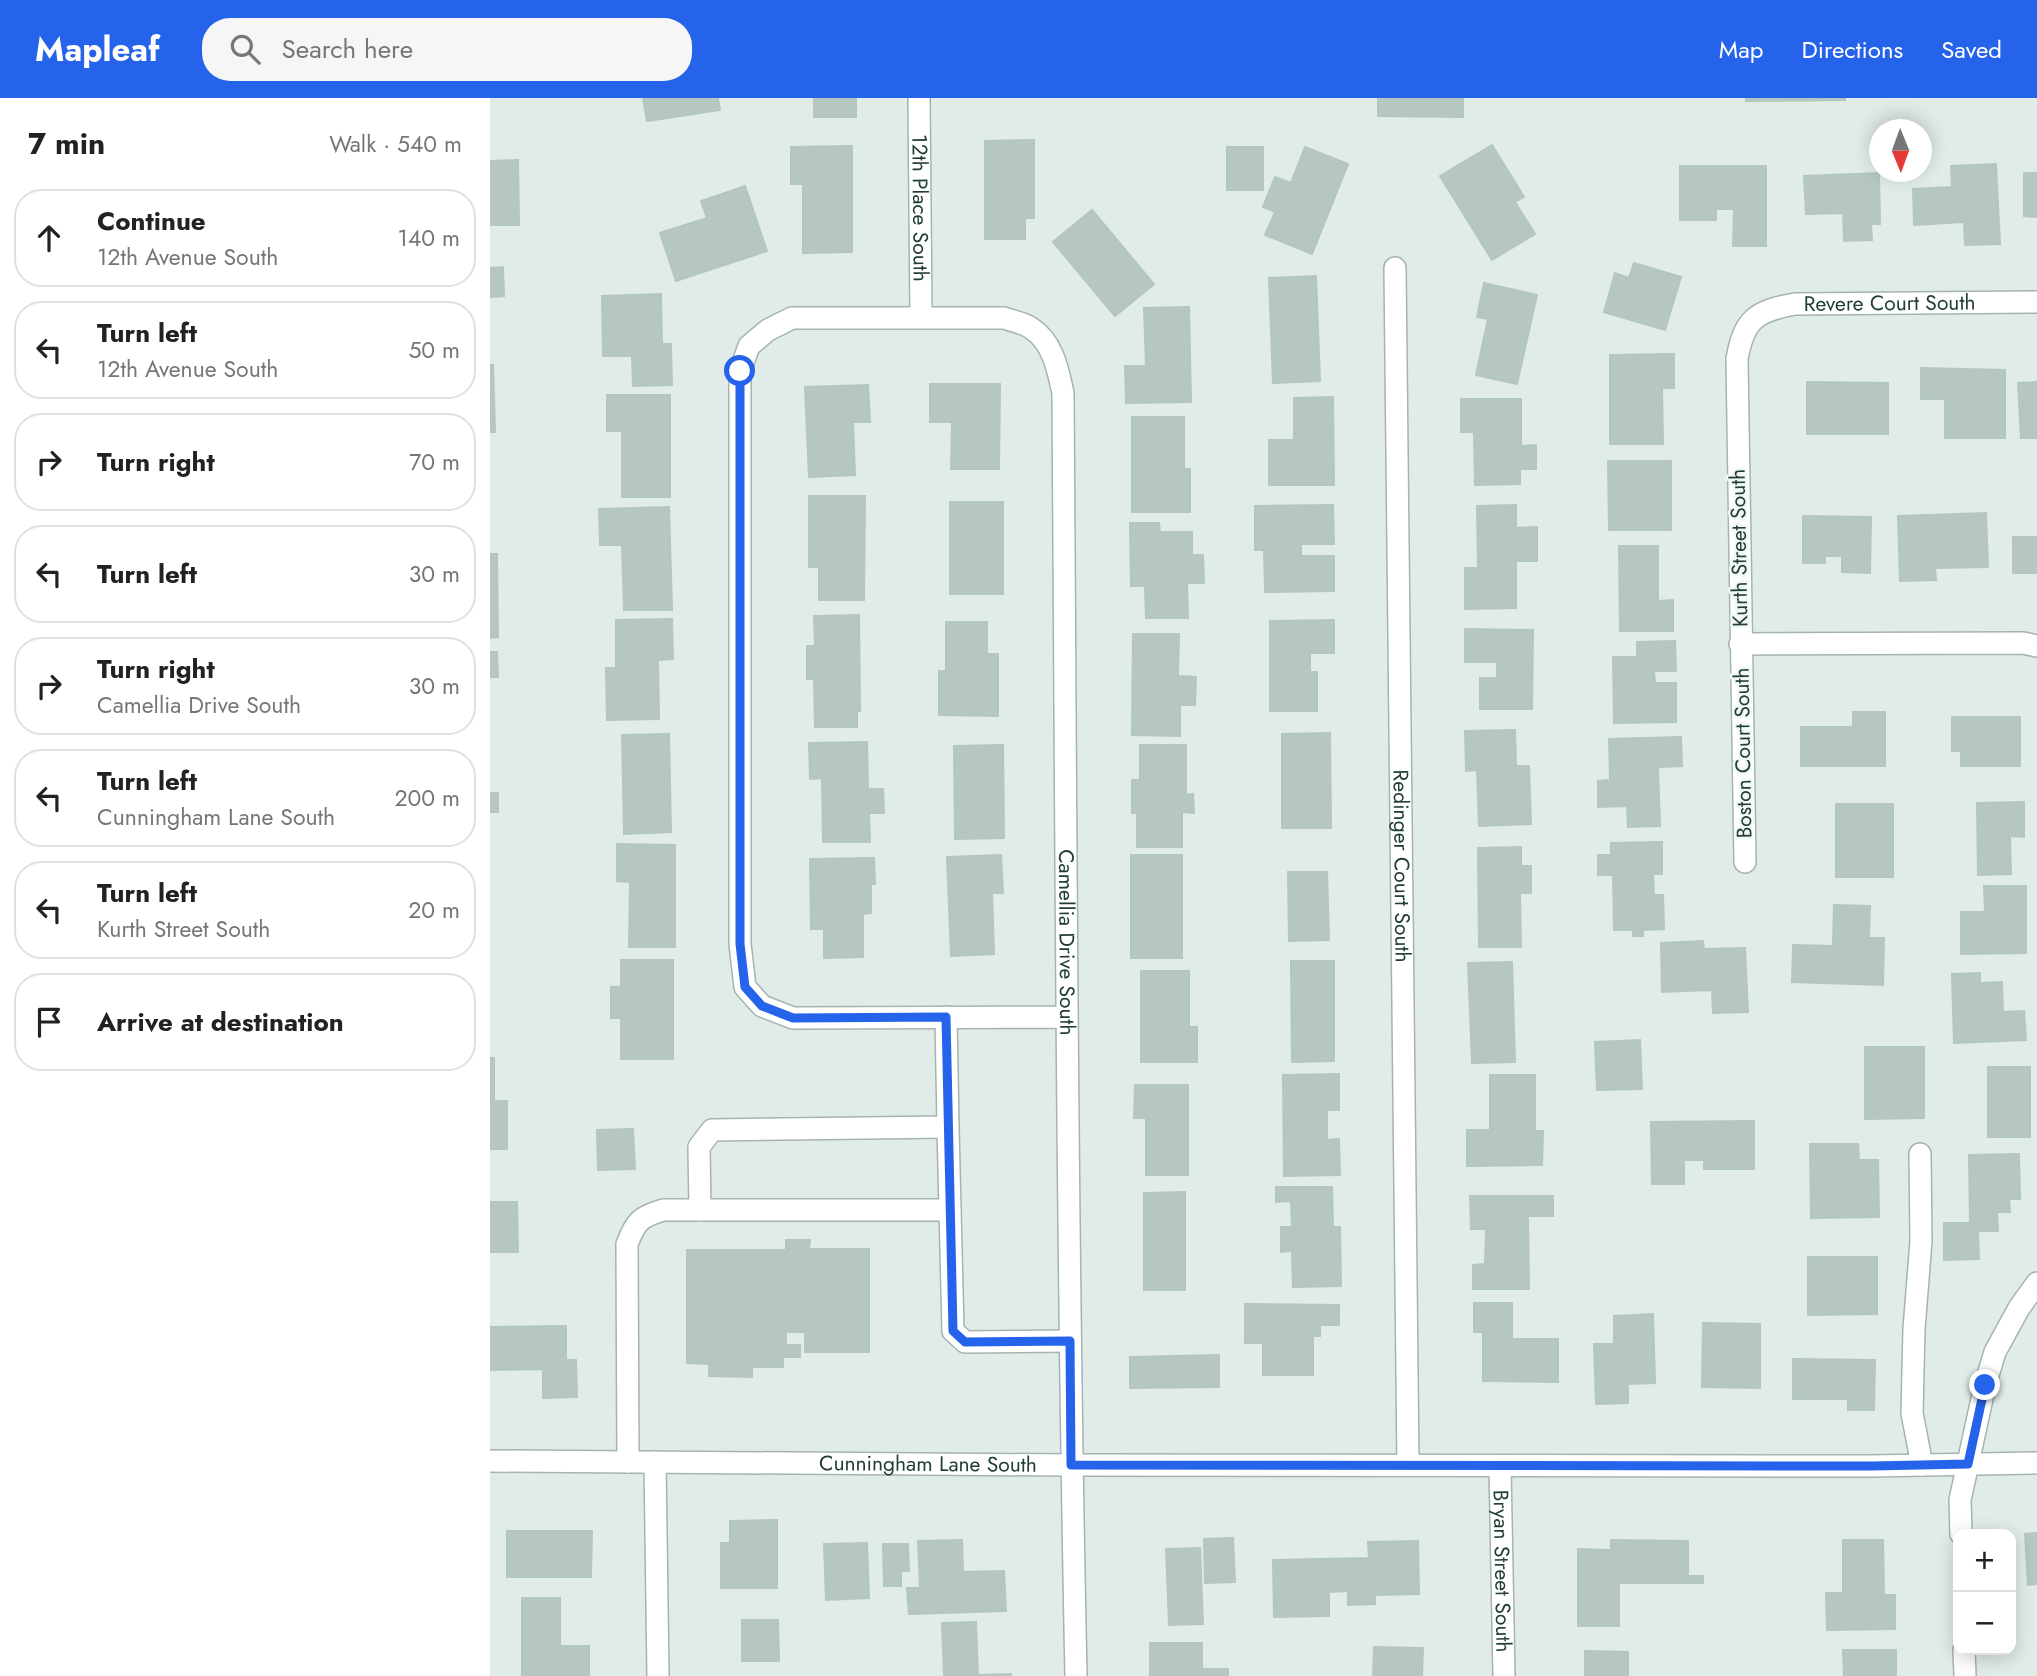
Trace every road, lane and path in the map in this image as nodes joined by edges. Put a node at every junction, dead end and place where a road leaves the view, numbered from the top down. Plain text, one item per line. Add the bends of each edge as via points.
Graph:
1 (919, 98) edge
2 (1395, 268) dead end
3 (2037, 302) edge
4 (921, 317) junction
5 (1747, 325) joint
6 (1740, 644) junction
7 (2037, 646) edge
8 (1745, 862) dead end
9 (946, 1017) junction
10 (1067, 1017) junction
11 (948, 1127) junction
12 (1920, 1154) dead end
13 (700, 1210) junction
14 (950, 1210) junction
15 (2037, 1283) edge
16 (1070, 1341) junction
17 (490, 1461) edge
18 (628, 1462) junction
19 (655, 1462) junction
20 (2037, 1463) edge
21 (1968, 1464) junction
22 (1071, 1465) junction
23 (1408, 1465) junction
24 (1922, 1465) junction
25 (1500, 1466) junction
26 (1961, 1529) edge
27 (1964, 1655) edge
28 (658, 1676) edge
29 (1076, 1676) edge
30 (1504, 1676) edge
31 (1965, 1676) edge

1 - 4 street, 12th Place South
2 - 23 street, Redinger Court South
3 - 5 street, Revere Court South via 1795,304 1758,315
4 - 9 street, Camellia Drive South via 792,318 749,346 740,371 740,944 745,987 762,1006 793,1018
4 - 10 street, Camellia Drive South via 1004,318 1031,328 1047,343 1063,393
5 - 6 street, Kurth Street South via 1737,359
6 - 7 street, Kurth Street South
6 - 8 street, Boston Court South
9 - 10 street, Camellia Drive South
9 - 11 street
10 - 16 street, Camellia Drive South
11 - 13 street via 712,1130 699,1147
11 - 14 street
12 - 24 street via 1921,1241 1912,1413
13 - 14 street
13 - 18 street via 646,1215 627,1244
14 - 16 street via 953,1331 965,1342
15 - 21 street via 1995,1352
16 - 22 street, Camellia Drive South
17 - 18 street, Cunningham Lane South
18 - 19 street, Cunningham Lane South
19 - 22 street, Cunningham Lane South
19 - 28 street
20 - 21 street, Cunningham Lane South
21 - 24 street, Cunningham Lane South
21 - 26 street via 1960,1500
22 - 23 street, Cunningham Lane South
22 - 29 street, Camellia Drive South
23 - 25 street, Cunningham Lane South
24 - 25 street, Cunningham Lane South
25 - 30 street, Bryan Street South
27 - 31 street

